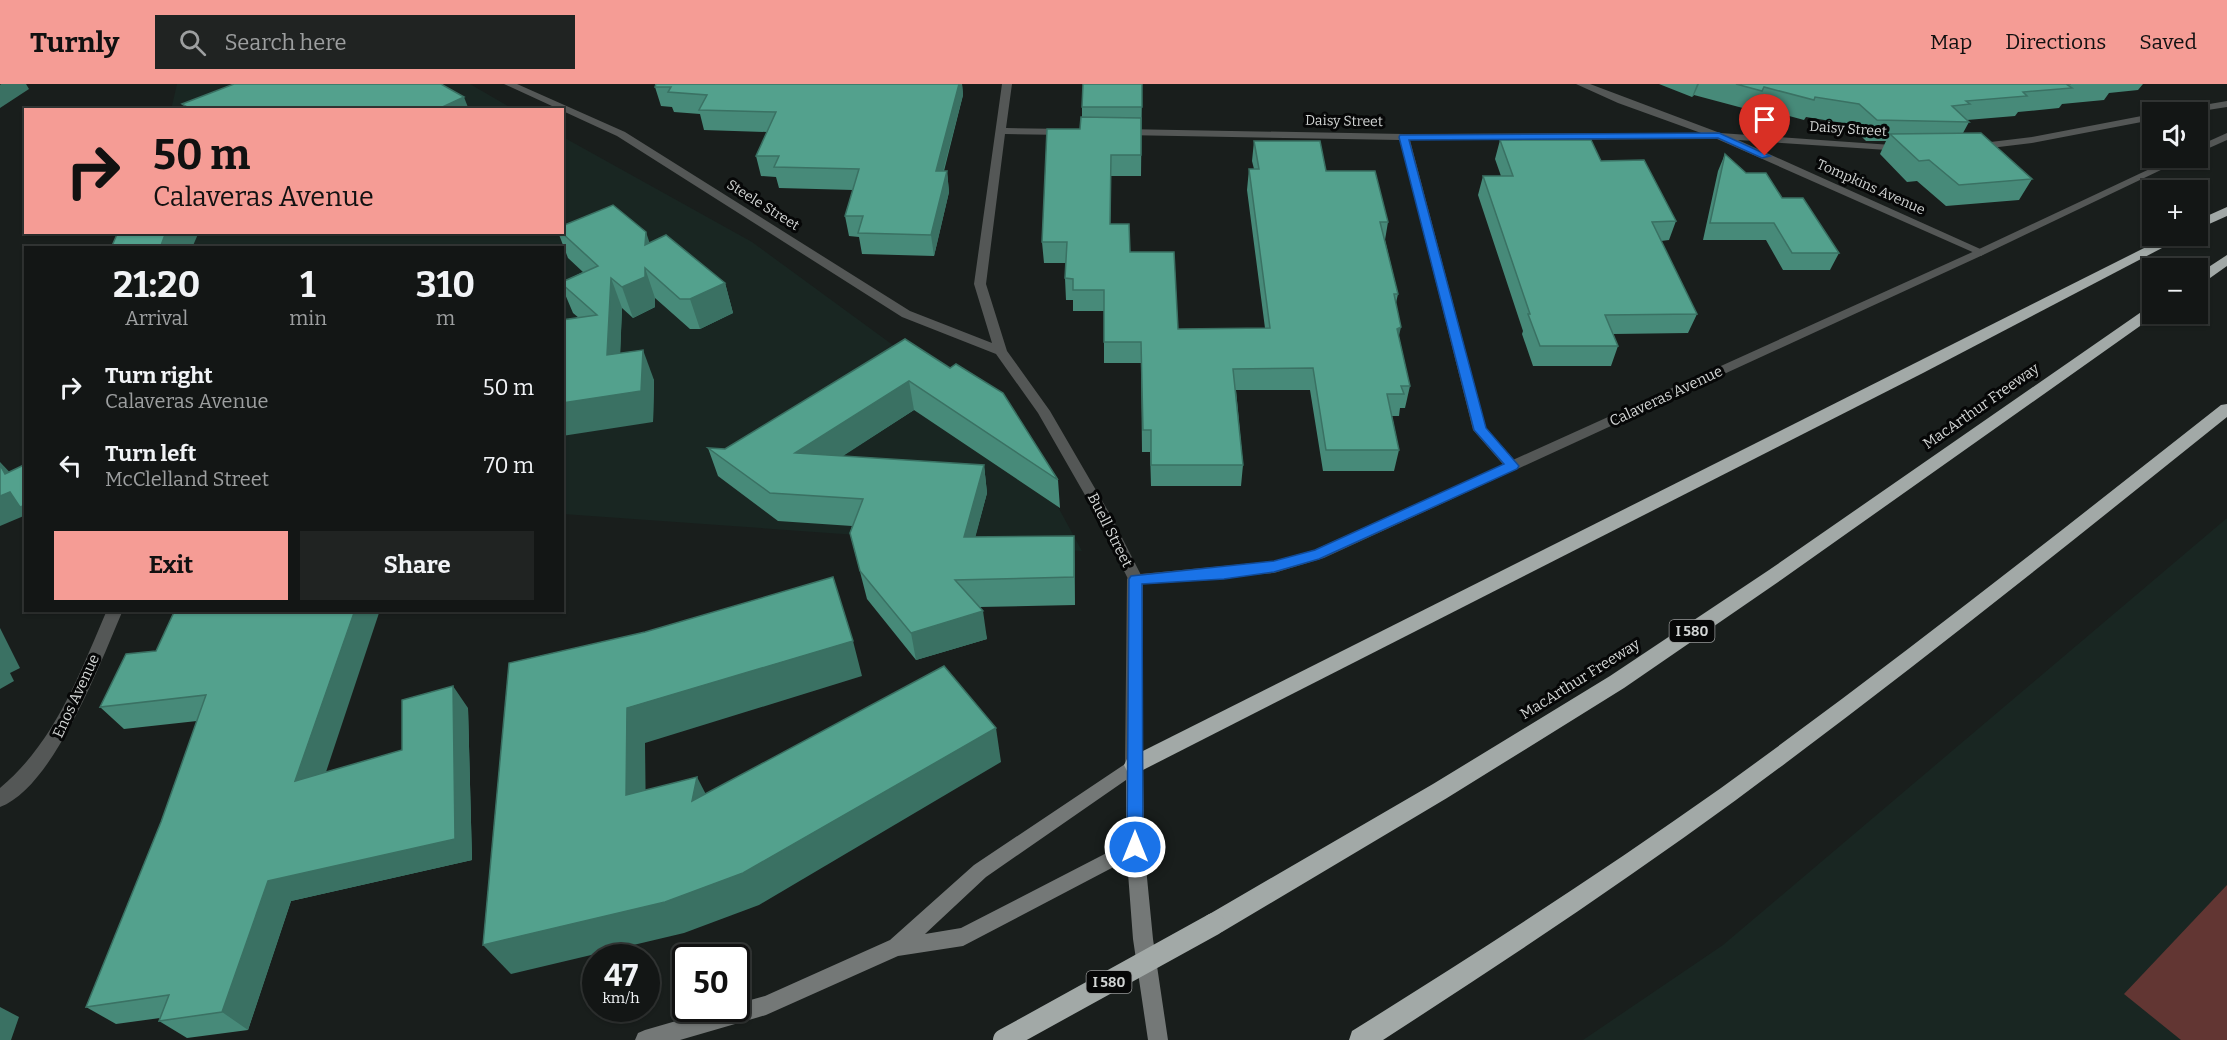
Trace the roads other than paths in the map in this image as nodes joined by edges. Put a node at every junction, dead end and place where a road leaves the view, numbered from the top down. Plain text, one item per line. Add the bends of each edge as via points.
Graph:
1 (509, 84) edge
2 (1007, 84) edge
3 (1581, 84) edge
4 (2227, 104) edge
5 (2208, 107) edge
6 (563, 108) edge
7 (564, 109) edge
8 (2142, 119) edge
9 (1000, 131) junction
10 (1082, 132) edge
11 (1106, 132) edge
12 (1719, 136) junction
13 (2227, 136) edge
14 (1404, 137) junction
15 (2208, 145) edge
16 (1916, 148) edge
17 (1959, 148) edge
18 (2160, 168) edge
19 (2227, 211) edge
20 (2208, 220) edge
21 (2159, 246) edge
22 (1981, 252) junction
23 (2227, 259) edge
24 (2208, 273) edge
25 (2142, 318) edge
26 (1001, 351) junction
27 (2227, 409) edge
28 (1512, 466) junction
29 (1136, 579) junction
30 (114, 612) edge
31 (1134, 765) junction
32 (0, 799) edge
33 (1135, 847) junction
34 (897, 947) junction
35 (645, 1040) edge
36 (1004, 1040) edge
37 (1158, 1040) edge
38 (1361, 1040) edge

1 - 6 street, Steele Street
2 - 9 street, Buell Street
3 - 12 street, Tompkins Avenue
4 - 5 street
7 - 26 street, Steele Street via 621,134 906,314
8 - 17 street via 2032,140
9 - 10 street
9 - 26 street, Buell Street via 980,284
11 - 14 street, Daisy Street
12 - 14 street, Daisy Street
12 - 16 street, Daisy Street
12 - 22 street, Tompkins Avenue
13 - 15 street
14 - 28 street via 1480,430
18 - 22 street, Calaveras Avenue
19 - 20 highway
21 - 31 highway
22 - 28 street, Calaveras Avenue
23 - 24 highway
25 - 36 highway, MacArthur Freeway / I 580, bridge via 1617,682 1214,924
26 - 29 street, Buell Street via 1043,411
27 - 38 highway via 1900,666 1727,795 1549,920
28 - 29 street, Calaveras Avenue via 1319,554 1274,567
29 - 31 street, Buell Street
30 - 32 street, Enos Avenue via 57,739 14,789
31 - 33 main road, Buell Street
31 - 34 main road via 980,871
33 - 34 main road via 963,937
33 - 37 main road, Buell Street
34 - 35 main road via 766,1005

